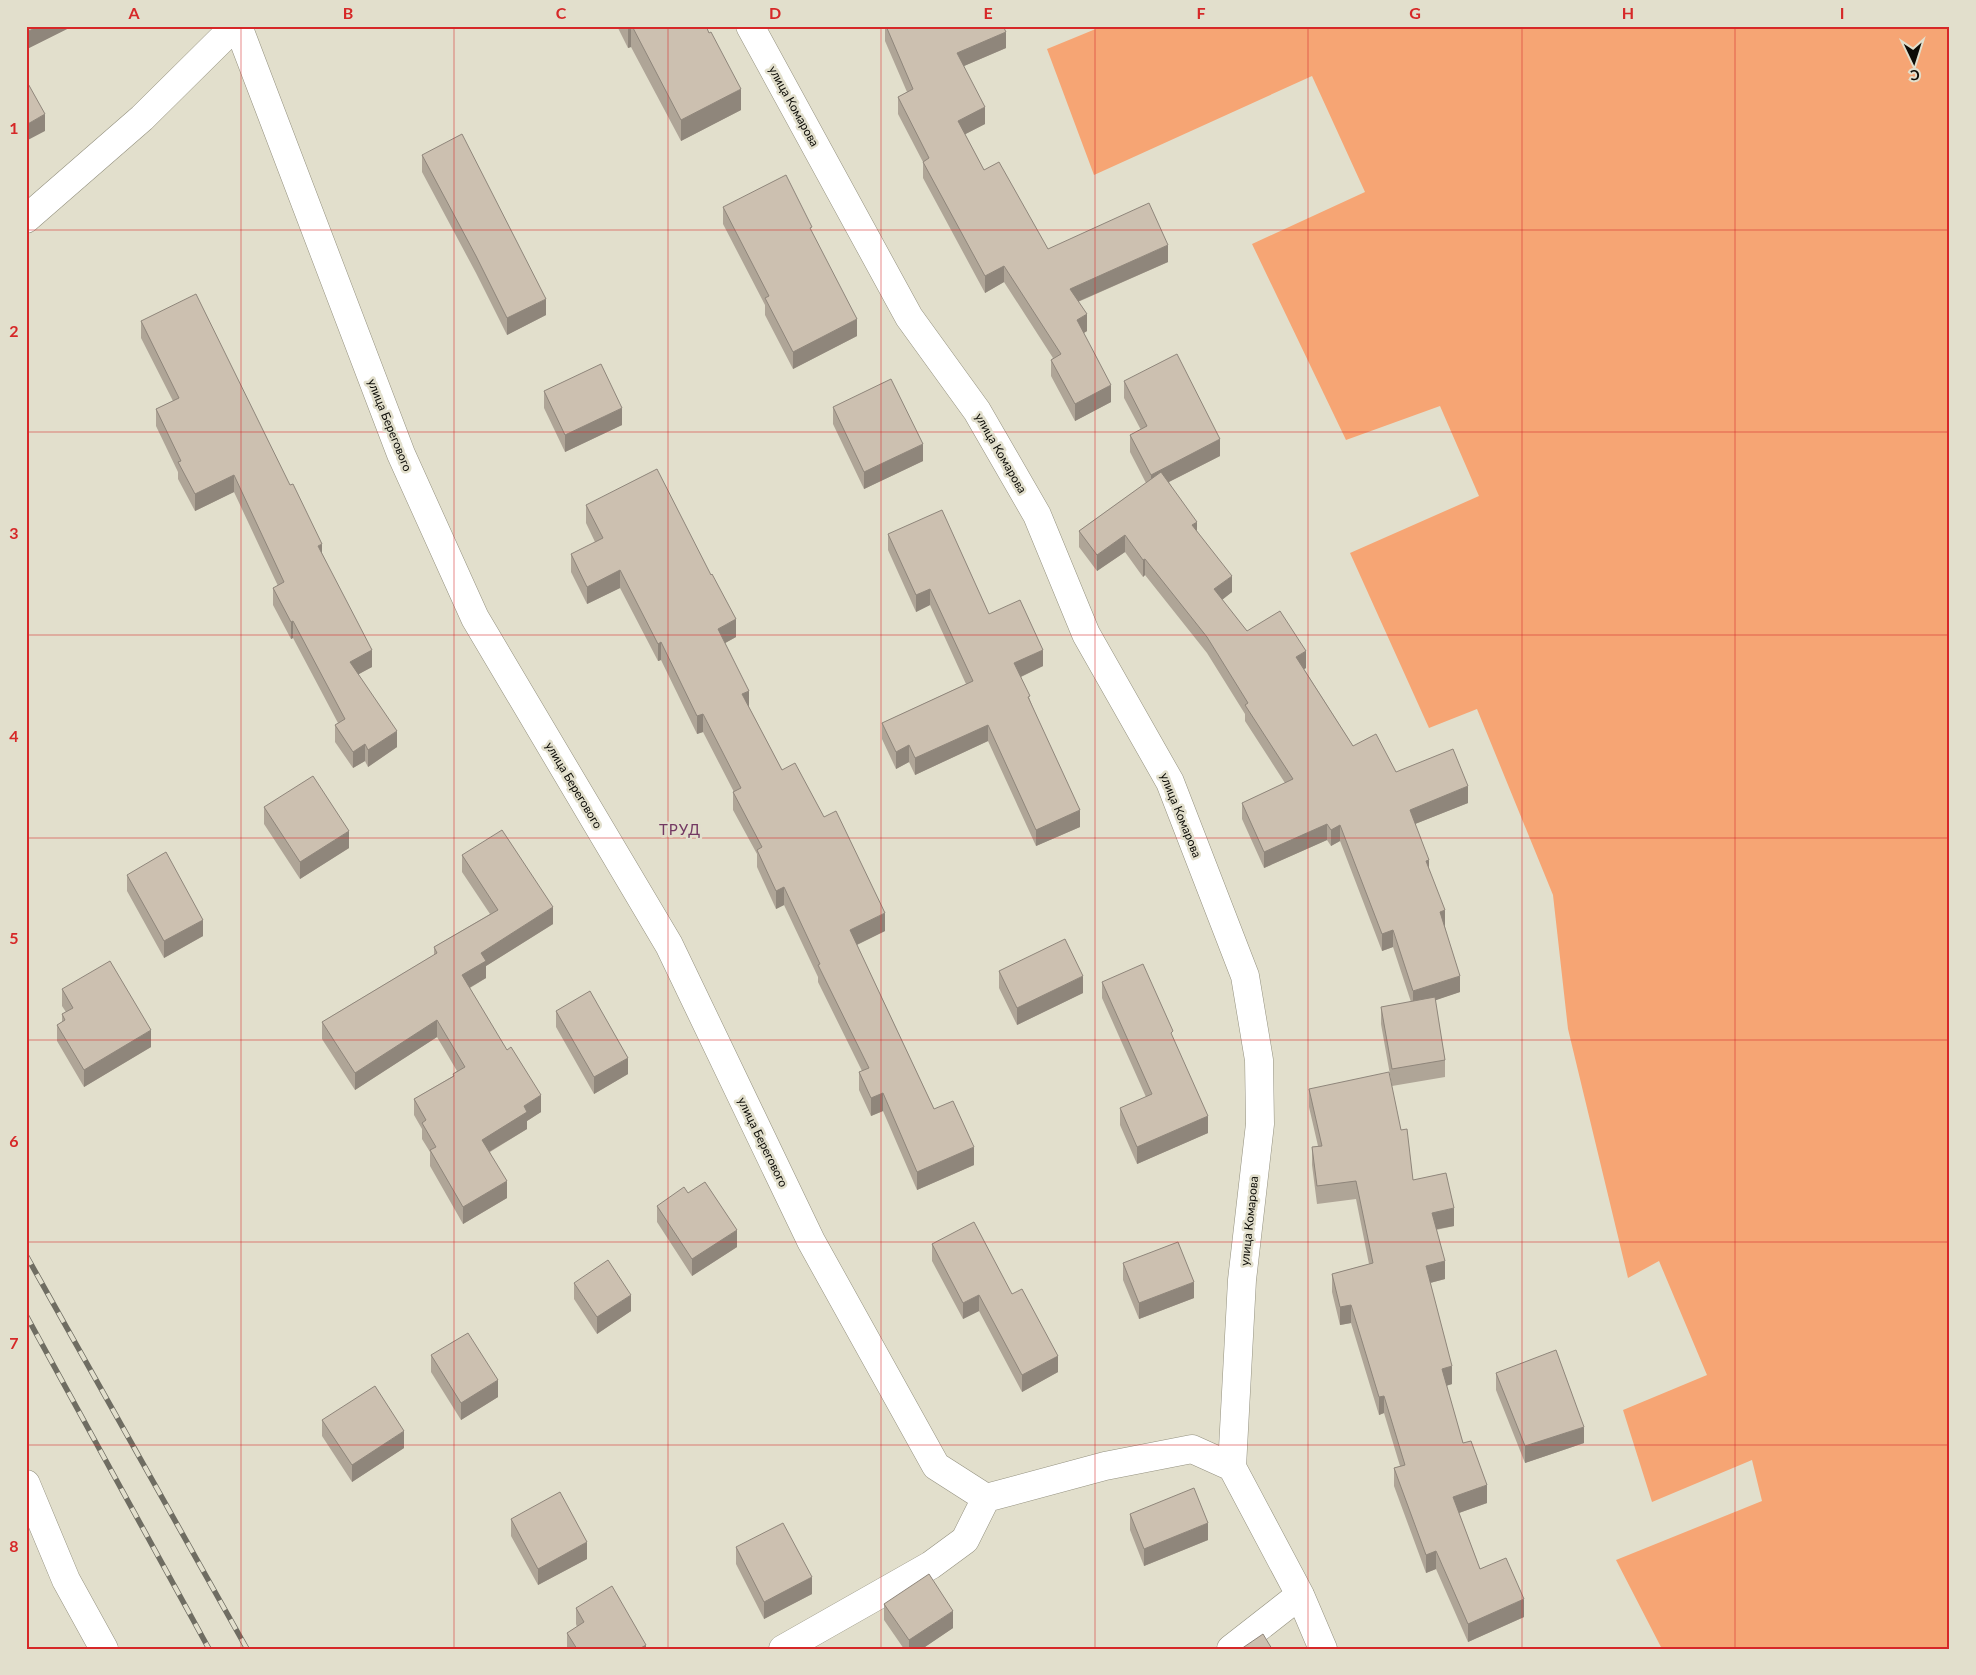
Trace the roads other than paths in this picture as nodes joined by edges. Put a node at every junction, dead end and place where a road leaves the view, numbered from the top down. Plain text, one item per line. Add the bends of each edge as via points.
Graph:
1 (237, 26) edge
2 (750, 26) edge
3 (26, 219) edge
4 (1232, 1467) junction
5 (26, 1484) edge
6 (986, 1498) junction
7 (1300, 1595) junction
8 (104, 1649) edge
9 (783, 1649) edge
10 (1231, 1649) edge
11 (1323, 1649) edge

1 - 3 street via 142,118
1 - 6 street, улица Берегового via 401,454 475,618 669,945 810,1241 936,1466
2 - 4 street, улица Комарова via 909,317 977,411 1037,514 1086,634 1170,782 1245,976 1259,1060 1260,1124 1242,1280
4 - 6 street via 1192,1449 1105,1466
4 - 7 street
5 - 8 street via 66,1580
6 - 9 street via 965,1540 931,1565
7 - 10 street
7 - 11 street

